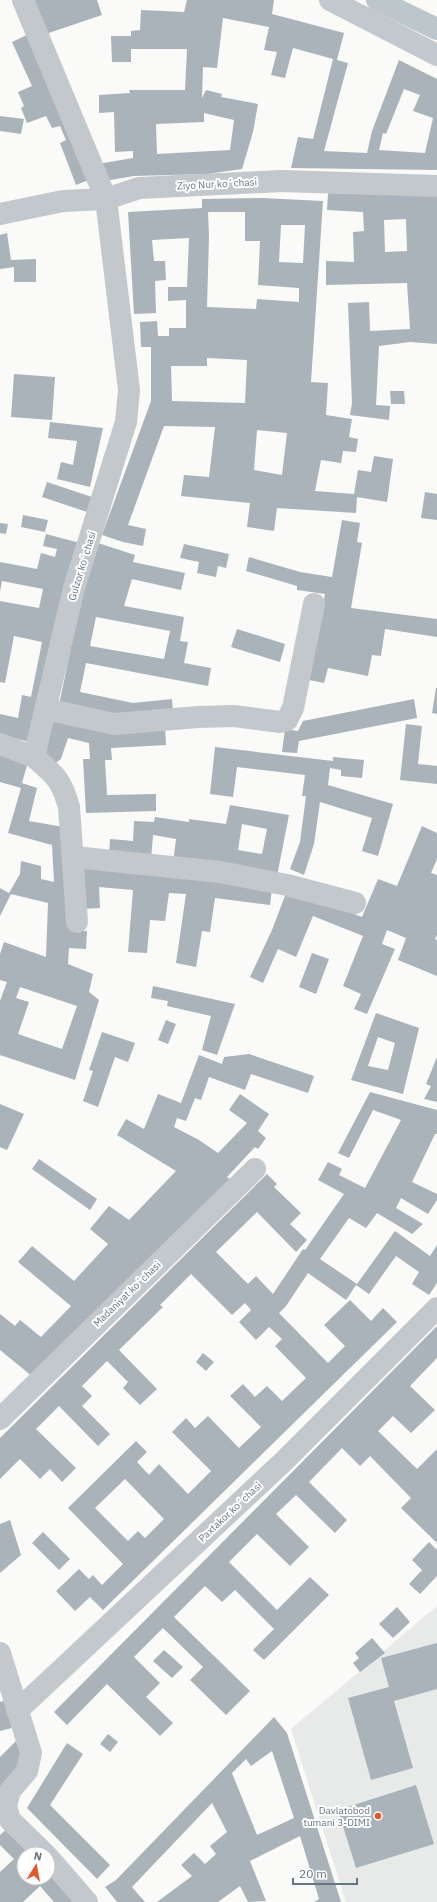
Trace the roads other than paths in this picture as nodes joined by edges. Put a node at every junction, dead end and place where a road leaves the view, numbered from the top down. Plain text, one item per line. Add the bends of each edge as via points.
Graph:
1 (24, 0) edge
2 (330, 0) edge
3 (437, 55) edge
4 (437, 186) edge
5 (106, 199) junction
6 (0, 214) edge
7 (314, 604) dead end
8 (46, 709) junction
9 (0, 744) edge
10 (34, 757) junction
11 (74, 857) junction
12 (355, 903) dead end
13 (78, 922) dead end
14 (255, 1169) dead end
15 (437, 1308) edge
16 (0, 1419) edge
17 (0, 1653) edge
18 (5, 1689) edge
19 (17, 1711) junction
20 (5, 1824) edge
21 (34, 1846) edge
22 (56, 1866) edge
23 (87, 1902) edge

1 - 5 street, Gulzor koʻchasi
2 - 3 street
4 - 5 street, Ziyo Nur koʻchasi via 282,181 139,188
5 - 6 street, Ziyo Nur koʻchasi via 63,201
5 - 8 street, Gulzor koʻchasi via 129,402 126,422 74,588
7 - 8 street via 293,708 287,720 280,722 234,716 114,724
8 - 10 street, Gulzor koʻchasi
9 - 10 street
10 - 11 street via 57,776 65,790
11 - 12 street via 220,872 287,885
11 - 13 street
14 - 16 street, Madaniyat koʻchasi
15 - 19 street, Paxtakor koʻchasi via 283,1462
17 - 18 street
18 - 19 street
19 - 20 street via 31,1753 27,1771 10,1791
20 - 21 street
22 - 23 street

